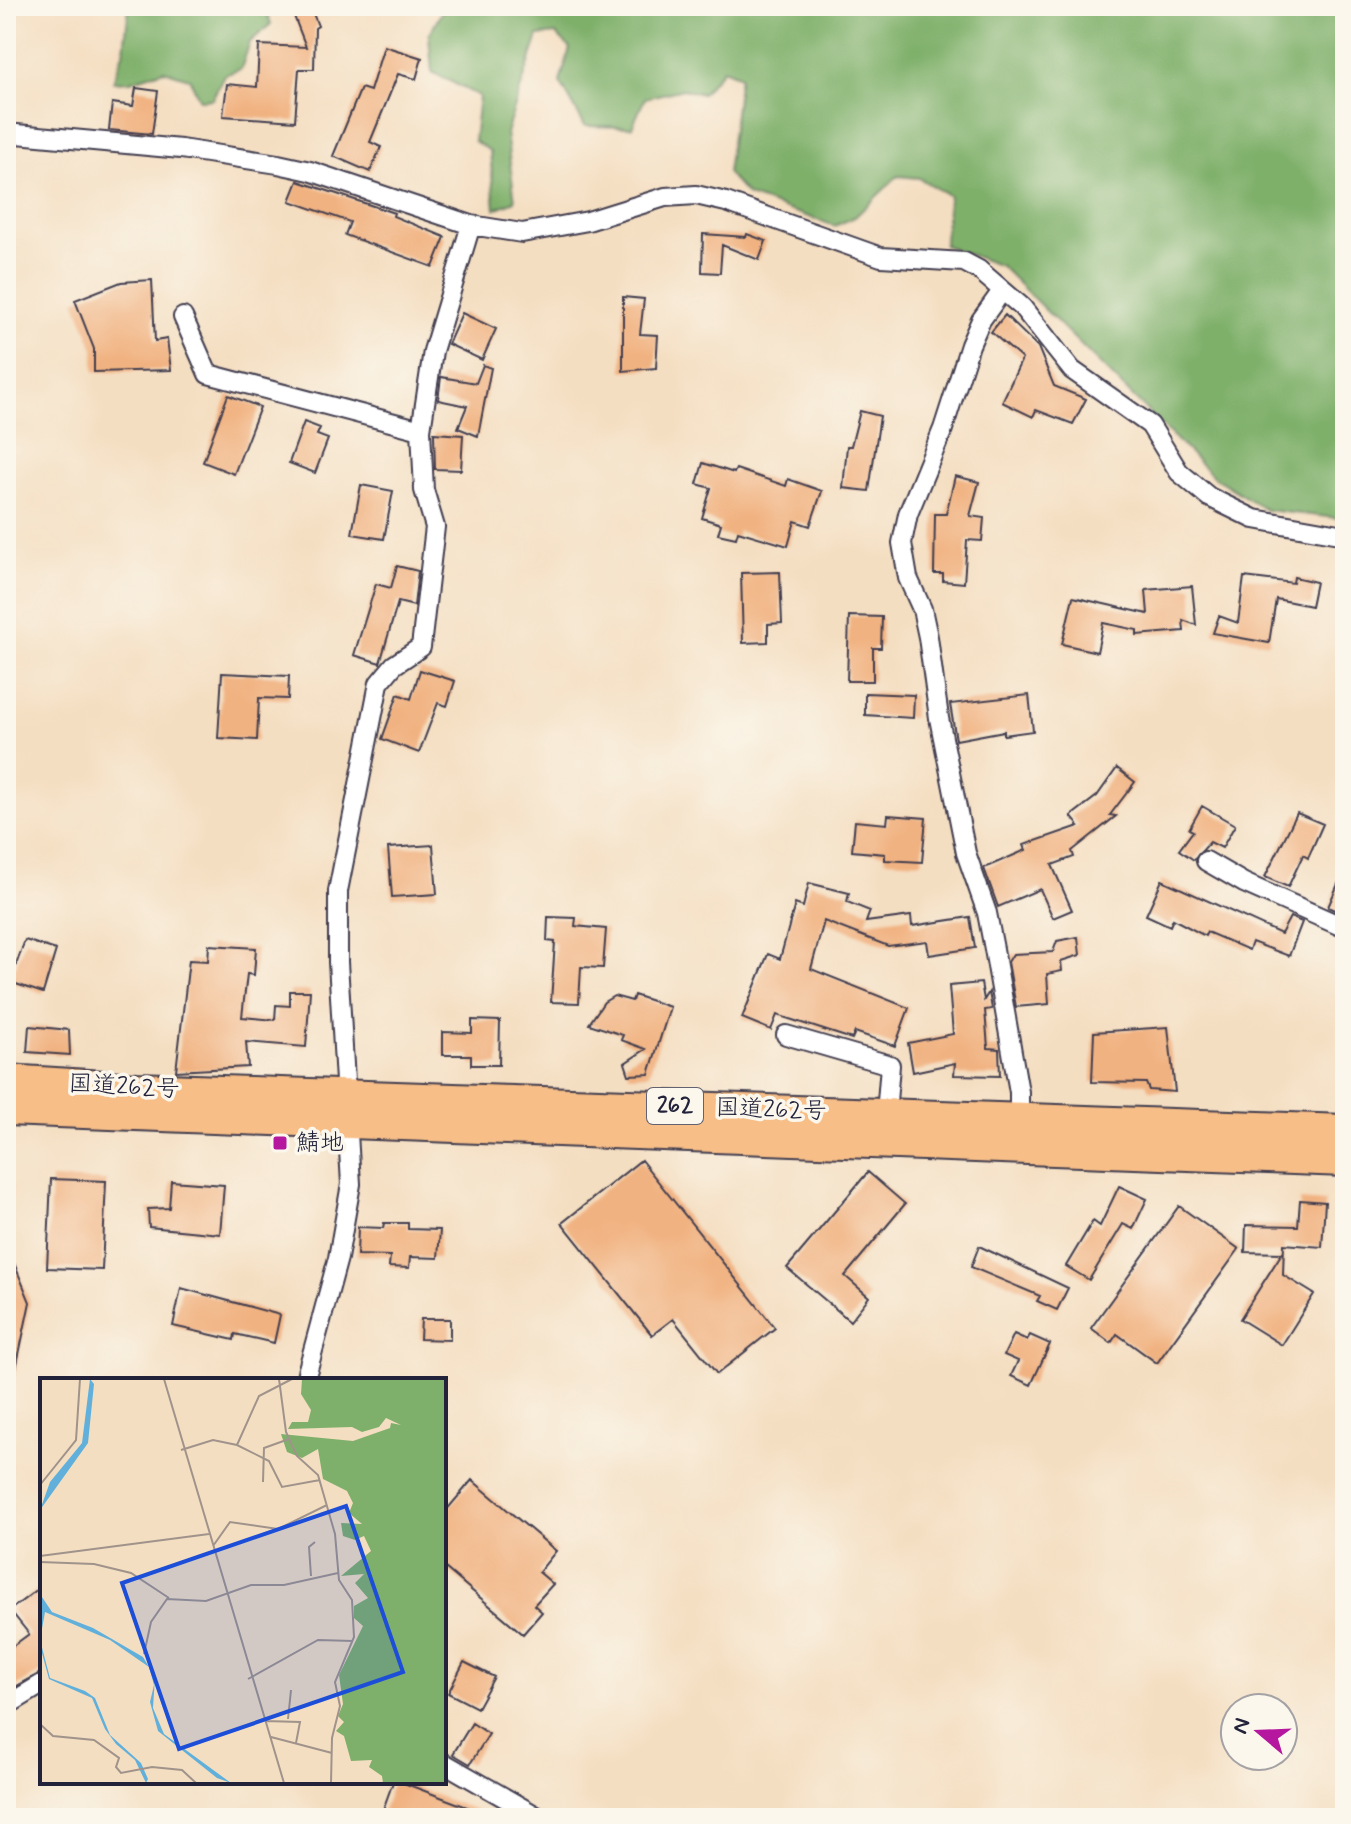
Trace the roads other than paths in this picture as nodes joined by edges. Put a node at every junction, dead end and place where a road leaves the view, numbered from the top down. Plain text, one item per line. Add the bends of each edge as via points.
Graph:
1 (6, 133) edge
2 (471, 225) junction
3 (1002, 291) junction
4 (183, 317) dead end
5 (421, 430) junction
6 (1345, 535) edge
7 (1206, 861) dead end
8 (1345, 928) edge
9 (786, 1035) dead end
10 (6, 1081) edge
11 (349, 1108) junction
12 (6, 1109) edge
13 (886, 1114) junction
14 (1345, 1131) edge
15 (1019, 1133) junction
16 (1345, 1160) edge
17 (306, 1378) edge
18 (40, 1685) edge
19 (6, 1706) edge
20 (446, 1764) edge
21 (540, 1818) edge

1 - 2 street via 278,164
2 - 3 street via 522,233 588,221 665,197 696,195 881,257 964,262
2 - 5 street via 433,351
3 - 6 street via 1022,307 1072,370 1150,425 1179,472 1209,497 1254,519
3 - 15 street via 970,345 902,543 928,637 966,853 987,913 1019,1092
4 - 5 street via 208,374
5 - 11 street via 424,490 435,527 421,647 379,683 338,891
7 - 8 street
9 - 13 street via 890,1065
10 - 11 highway, 国道262号 / 262
11 - 12 highway, 国道262号 / 262
11 - 13 highway, 国道262号 / 262
11 - 15 highway, 国道262号 / 262
11 - 17 street via 351,1184 338,1258
13 - 15 highway, 国道262号 / 262
14 - 15 highway, 国道262号 / 262
15 - 16 highway, 国道262号 / 262
18 - 19 street
20 - 21 street

